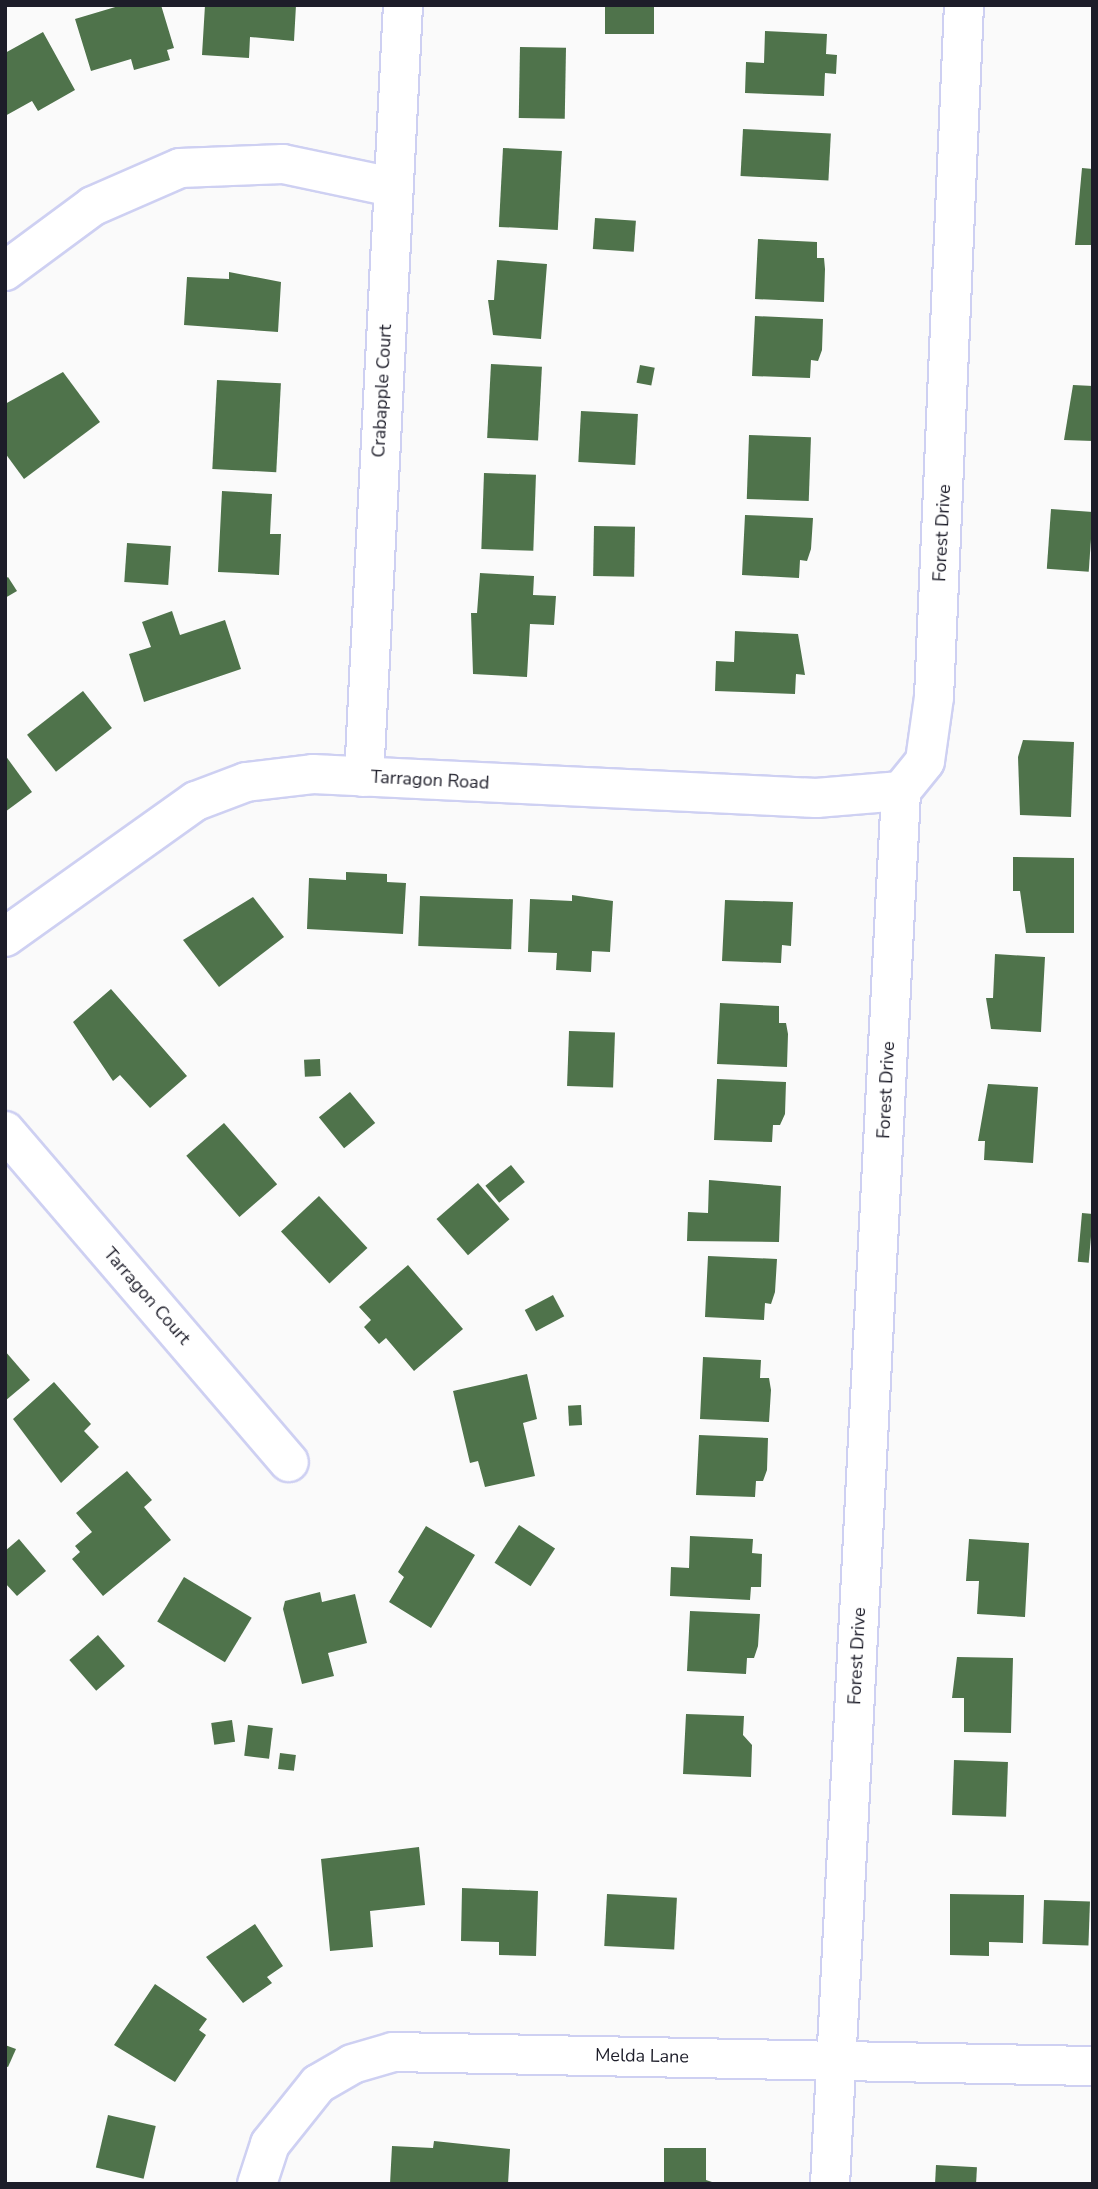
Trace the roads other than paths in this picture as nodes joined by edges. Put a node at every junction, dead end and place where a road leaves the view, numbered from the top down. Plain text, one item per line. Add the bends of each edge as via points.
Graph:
1 (403, 5) edge
2 (964, 5) edge
3 (391, 187) junction
4 (5, 271) edge
5 (364, 777) junction
6 (901, 791) junction
7 (5, 937) edge
8 (5, 1131) edge
9 (289, 1462) dead end
10 (836, 2060) junction
11 (1093, 2066) edge
12 (257, 2184) edge
13 (830, 2184) edge

1 - 3 street, Crabapple Court
2 - 6 street, Forest Drive via 934,697 925,761
3 - 4 street via 283,164 180,168 112,195
3 - 5 street, Crabapple Court
5 - 6 street, Tarragon Road via 816,798
5 - 7 street, Tarragon Road via 313,774 220,790 98,867
6 - 10 street, Forest Drive
8 - 9 street, Tarragon Court
10 - 11 street, Melda Lane
10 - 12 street, Melda Lane via 393,2052 318,2084 270,2144
10 - 13 street, Forest Drive

